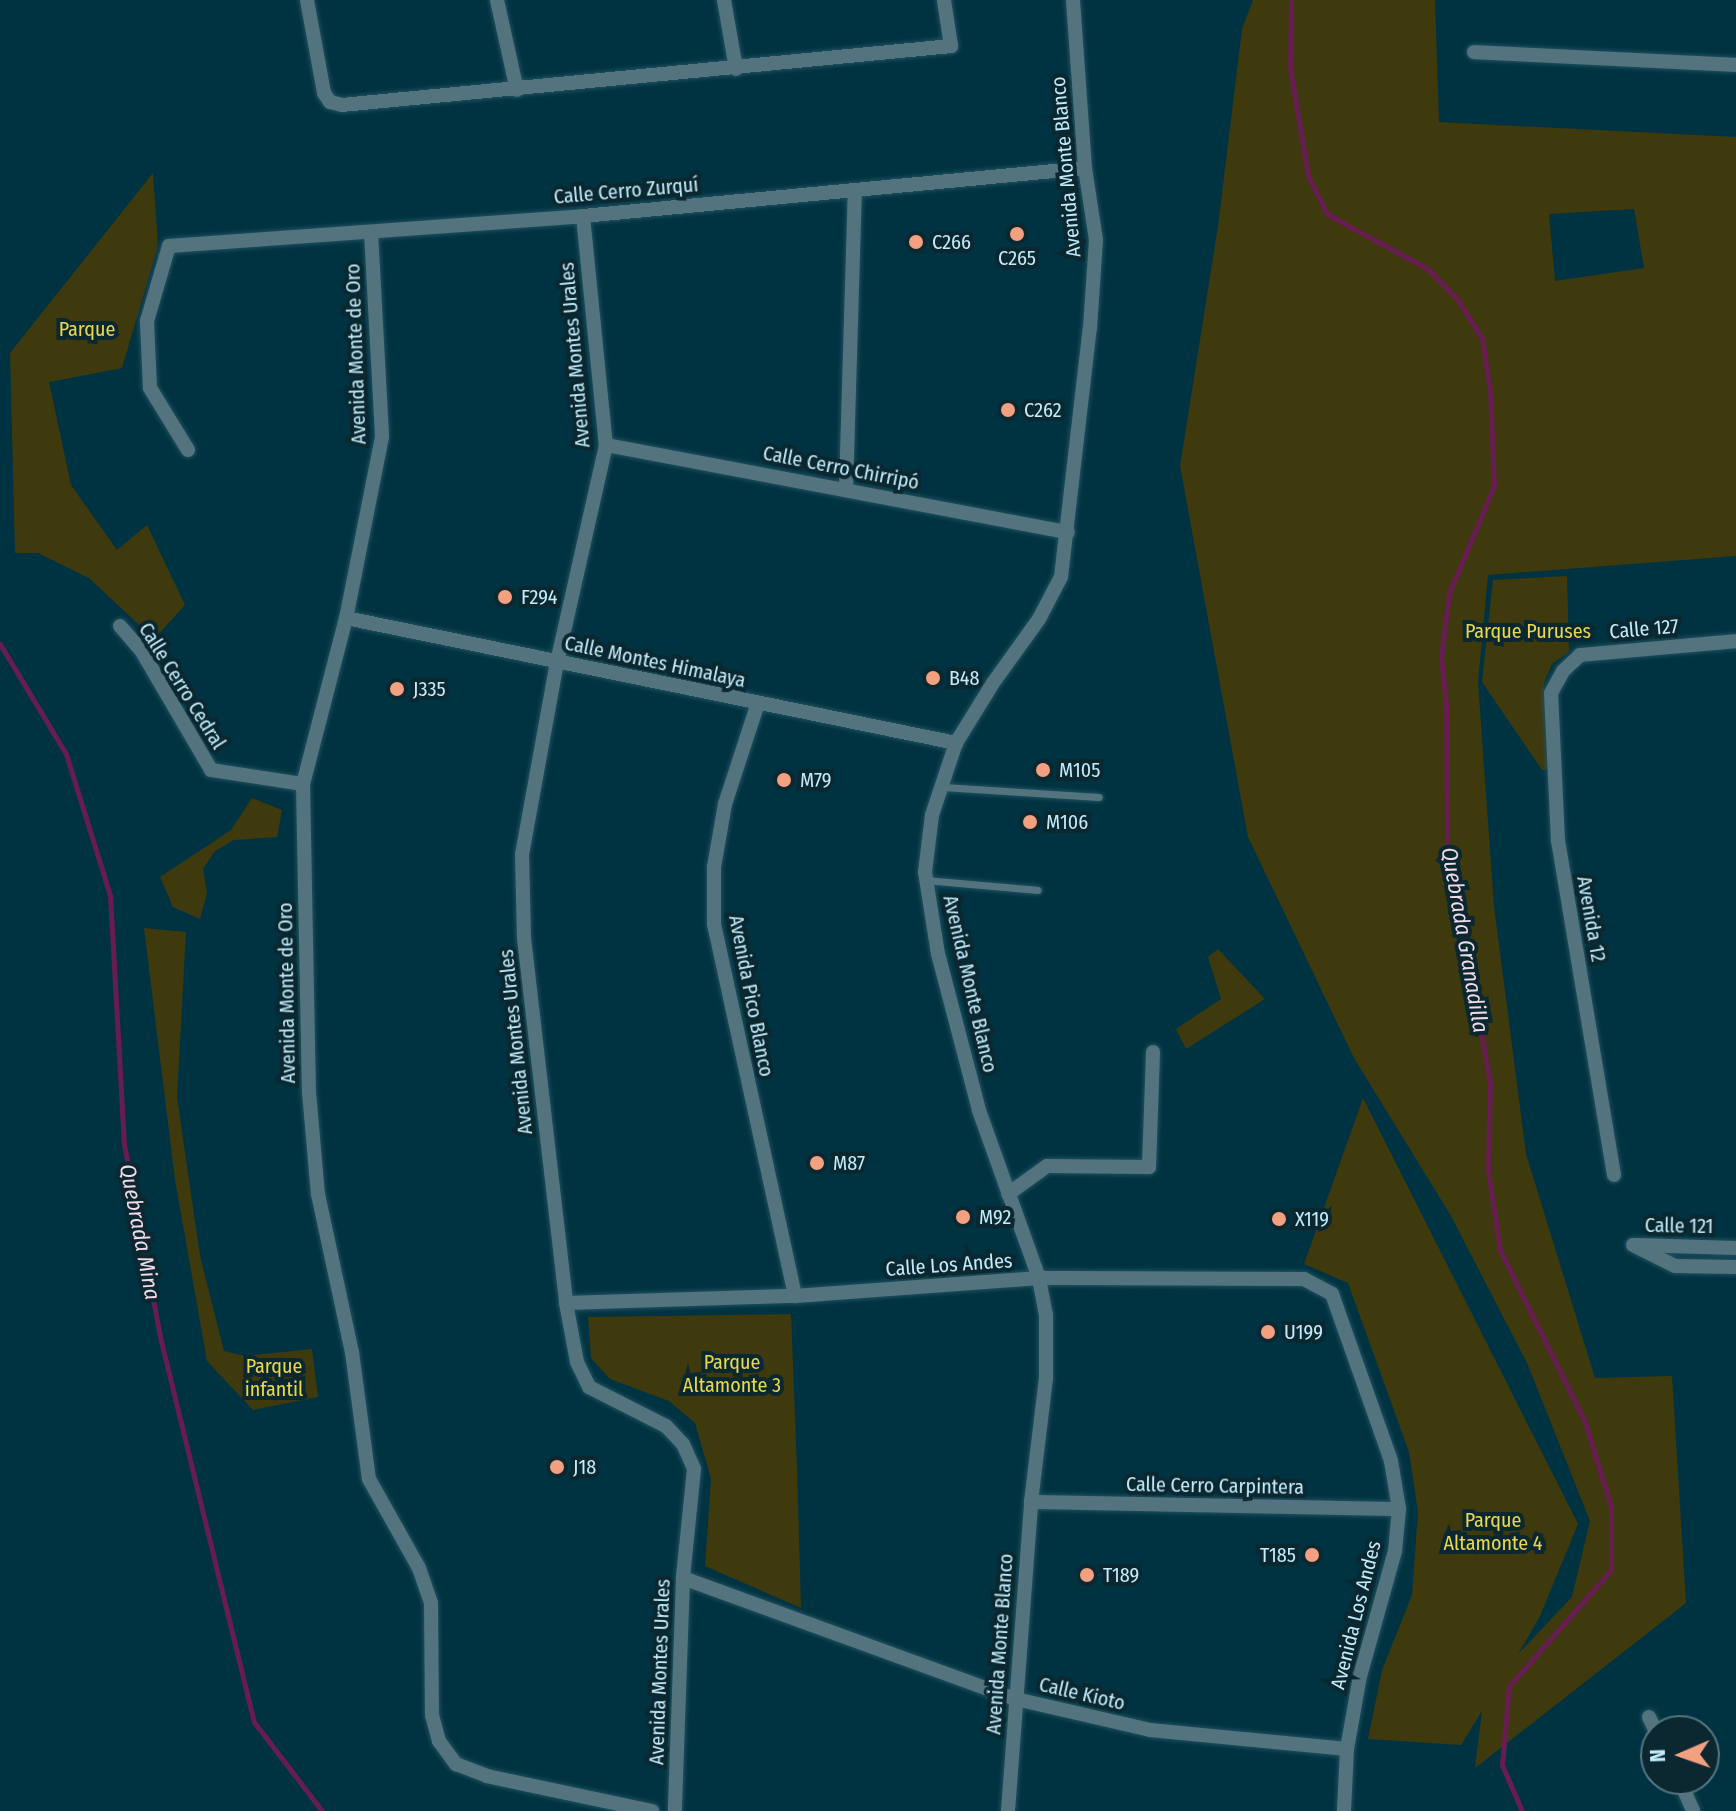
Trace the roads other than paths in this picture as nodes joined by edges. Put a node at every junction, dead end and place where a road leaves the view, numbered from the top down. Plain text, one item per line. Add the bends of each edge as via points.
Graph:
1 (307, 0) edge
2 (497, 0) edge
3 (724, 0) edge
4 (944, 0) edge
5 (1073, 0) edge
6 (1474, 52) dead end
7 (1736, 65) edge
8 (736, 69) junction
9 (517, 90) junction
10 (1085, 168) junction
11 (855, 191) junction
12 (583, 216) junction
13 (371, 232) junction
14 (606, 445) junction
15 (188, 450) dead end
16 (846, 489) junction
17 (1068, 532) junction
18 (346, 618) junction
19 (120, 626) dead end
20 (1736, 641) edge
21 (557, 662) junction
22 (1563, 671) joint
23 (758, 703) junction
24 (956, 743) junction
25 (303, 784) junction
26 (940, 787) junction
27 (1099, 797) dead end
28 (926, 880) junction
29 (1038, 890) dead end
30 (1153, 1052) dead end
31 (1614, 1175) dead end
32 (1008, 1194) junction
33 (1736, 1248) edge
34 (1736, 1267) edge
35 (1039, 1278) junction
36 (1332, 1294) joint
37 (795, 1296) junction
38 (566, 1303) junction
39 (1031, 1502) junction
40 (1399, 1509) junction
41 (683, 1578) junction
42 (1016, 1699) junction
43 (1347, 1749) junction
44 (652, 1811) edge
45 (675, 1811) edge
46 (1008, 1811) edge
47 (1344, 1811) edge

1 - 9 street via 330,102
2 - 9 street
3 - 8 street
4 - 8 street via 951,46
5 - 10 street, Avenida Monte Blanco
6 - 7 street
8 - 9 street
10 - 11 street, Calle Cerro Zurquí
10 - 17 street, Avenida Monte Blanco via 1096,240
11 - 12 street, Calle Cerro Zurquí
11 - 16 street
12 - 13 street, Calle Cerro Zurquí
12 - 14 street, Avenida Montes Urales
13 - 15 street, Calle Cerro Zurquí via 169,246 147,321 150,388
13 - 18 street, Avenida Monte de Oro via 382,437
14 - 16 street, Calle Cerro Chirripó
14 - 21 street, Avenida Montes Urales
16 - 17 street, Calle Cerro Chirripó
17 - 24 street, Avenida Monte Blanco via 1061,577 1039,619
18 - 21 street, Calle Montes Himalaya
18 - 25 street, Avenida Monte de Oro
19 - 25 street, Calle Cerro Cedral via 141,650 211,770
20 - 22 street, Calle 127 via 1580,655
21 - 23 street, Calle Montes Himalaya
21 - 38 street, Avenida Montes Urales via 522,855 524,938
22 - 31 street, Avenida 12 via 1551,693 1558,841
23 - 24 street, Calle Montes Himalaya
23 - 37 street, Avenida Pico Blanco via 725,804 714,867 714,924
24 - 26 street, Avenida Monte Blanco
25 - 44 street, Avenida Monte de Oro via 309,1092 318,1194 352,1352 369,1479 419,1568 431,1603 432,1715 439,1741 456,1764 487,1776
26 - 27 lane
26 - 28 street, Avenida Monte Blanco
28 - 29 lane
28 - 32 street, Avenida Monte Blanco via 942,968 979,1110
30 - 32 street via 1149,1167 1047,1166
32 - 35 street, Avenida Monte Blanco
33 - 34 street, Calle 121 via 1633,1245 1675,1266
35 - 36 street, Calle Los Andes via 1304,1279
35 - 37 street, Calle Los Andes
35 - 39 street, Avenida Monte Blanco via 1046,1315 1046,1378
36 - 40 street, Avenida Los Andes via 1391,1461
37 - 38 street, Calle Los Andes
38 - 41 street, Avenida Montes Urales via 577,1362 589,1387 666,1426 683,1444 694,1469
39 - 40 street, Calle Cerro Carpintera
39 - 42 street, Avenida Monte Blanco
40 - 43 street, Avenida Los Andes via 1395,1551 1360,1676
41 - 42 street, Calle Kioto
41 - 45 street, Avenida Montes Urales
42 - 43 street, Calle Kioto via 1150,1730
42 - 46 street, Avenida Monte Blanco
43 - 47 street, Avenida Los Andes

